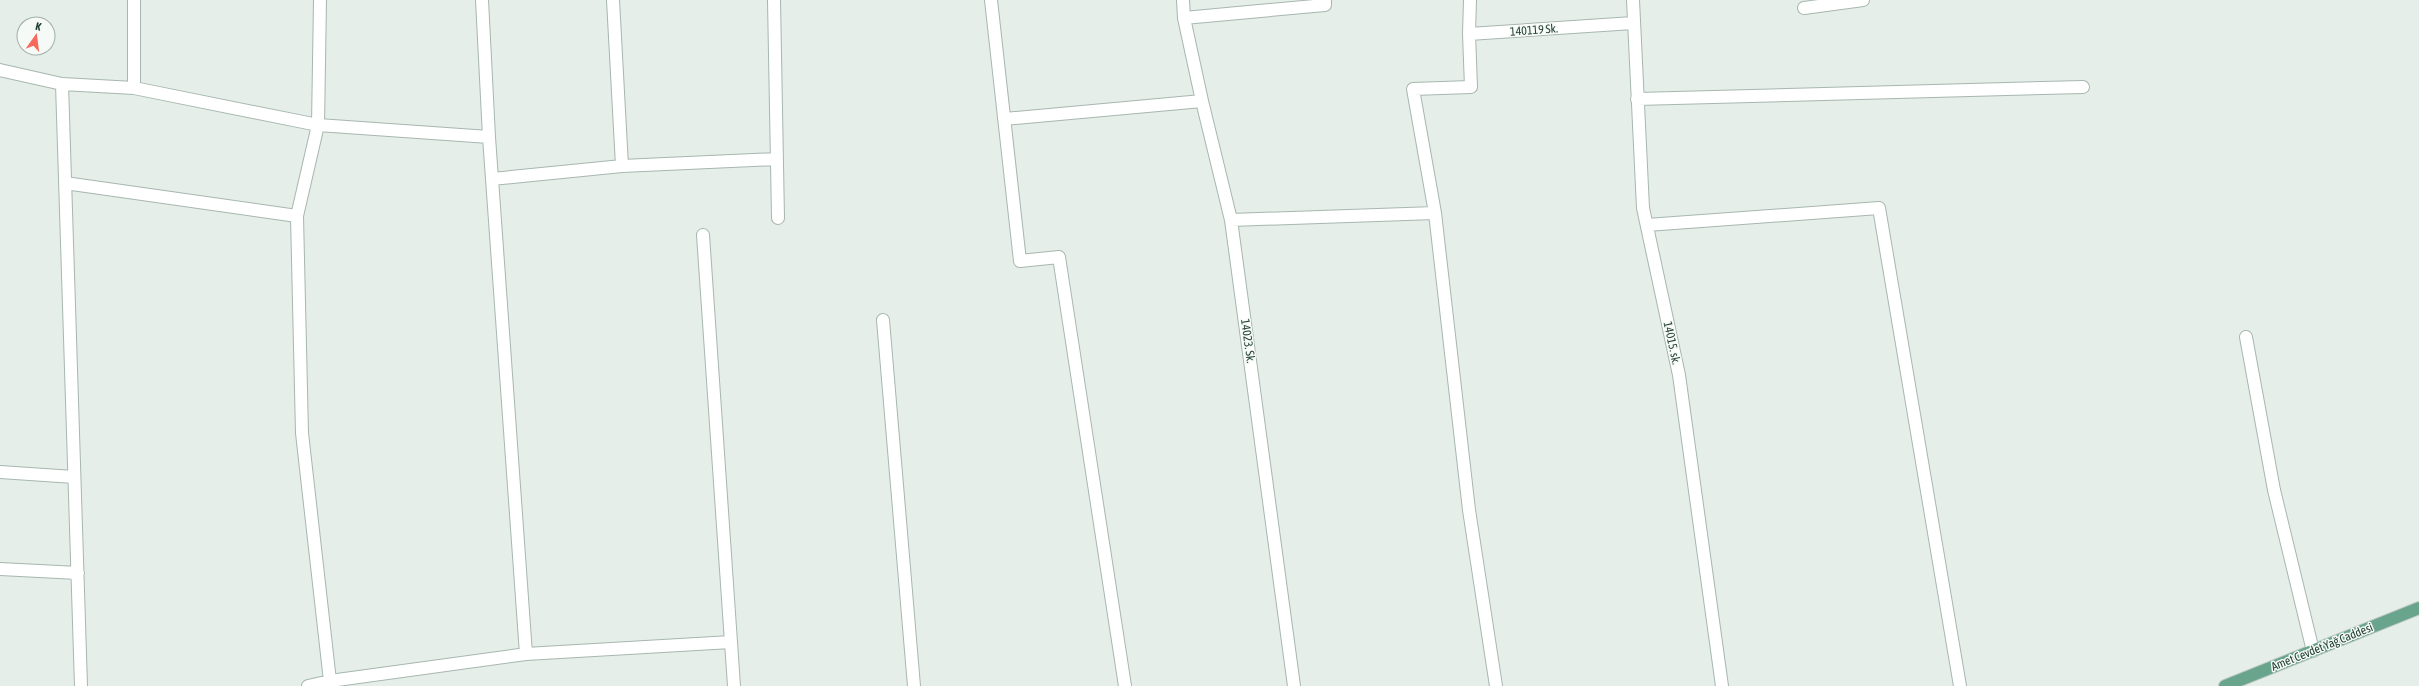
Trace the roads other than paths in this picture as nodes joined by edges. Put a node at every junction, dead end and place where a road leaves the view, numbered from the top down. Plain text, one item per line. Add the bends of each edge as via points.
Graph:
1 (134, 0) edge
2 (320, 0) edge
3 (482, 0) edge
4 (613, 0) edge
5 (774, 0) edge
6 (991, 0) edge
7 (1183, 0) edge
8 (1325, 0) edge
9 (1470, 0) edge
10 (1633, 0) edge
11 (1863, 0) edge
12 (1804, 8) dead end
13 (1184, 18) junction
14 (1633, 23) junction
15 (1469, 34) junction
16 (0, 70) edge
17 (62, 84) junction
18 (2083, 87) dead end
19 (134, 88) junction
20 (1637, 99) junction
21 (1202, 101) junction
22 (1004, 119) junction
23 (318, 125) junction
24 (489, 137) junction
25 (777, 159) junction
26 (622, 166) junction
27 (492, 179) junction
28 (65, 183) junction
29 (1435, 213) junction
30 (297, 216) junction
31 (778, 218) dead end
32 (1231, 220) junction
33 (1647, 225) junction
34 (703, 235) dead end
35 (883, 320) dead end
36 (2246, 337) dead end
37 (0, 472) edge
38 (74, 477) junction
39 (0, 568) edge
40 (78, 573) junction
41 (2419, 608) edge
42 (731, 642) junction
43 (2313, 651) junction
44 (526, 654) junction
45 (330, 681) junction
46 (81, 686) edge
47 (308, 686) edge
48 (734, 686) edge
49 (914, 686) edge
50 (1125, 686) edge
51 (1294, 686) edge
52 (1496, 686) edge
53 (1722, 686) edge
54 (1960, 686) edge
55 (2225, 686) edge

1 - 19 street
2 - 23 street
3 - 24 street
4 - 26 street
5 - 25 street
6 - 22 street
7 - 13 street, 14023. Sk.
8 - 13 street via 1325,5
9 - 15 street
10 - 14 street, 14015. sk.
11 - 12 street
13 - 21 street, 14023. Sk.
14 - 15 street, 140119 Sk.
14 - 20 street, 14015. sk.
15 - 29 street via 1471,87 1413,89
16 - 17 street
17 - 19 street
17 - 28 street
18 - 20 street
19 - 23 street
20 - 33 street, 14015. sk. via 1643,208
21 - 22 street
21 - 32 street, 14023. Sk.
22 - 50 street via 1020,261 1059,257
23 - 24 street
23 - 30 street
24 - 27 street
25 - 26 street
25 - 31 street
26 - 27 street
27 - 44 street
28 - 30 street
28 - 38 street
29 - 32 street
29 - 52 street via 1469,510
30 - 45 street via 302,433
32 - 51 street, 14023. Sk.
33 - 53 street, 14015. sk. via 1679,374
33 - 54 street via 1879,208
34 - 42 street
35 - 49 street
36 - 43 street via 2274,490
37 - 38 street
38 - 40 street
39 - 40 street
40 - 46 street
41 - 43 main road, Amet Cevdet Yağ Caddesi
42 - 44 street
42 - 48 street
43 - 55 main road, Amet Cevdet Yağ Caddesi
44 - 45 street
45 - 47 street

